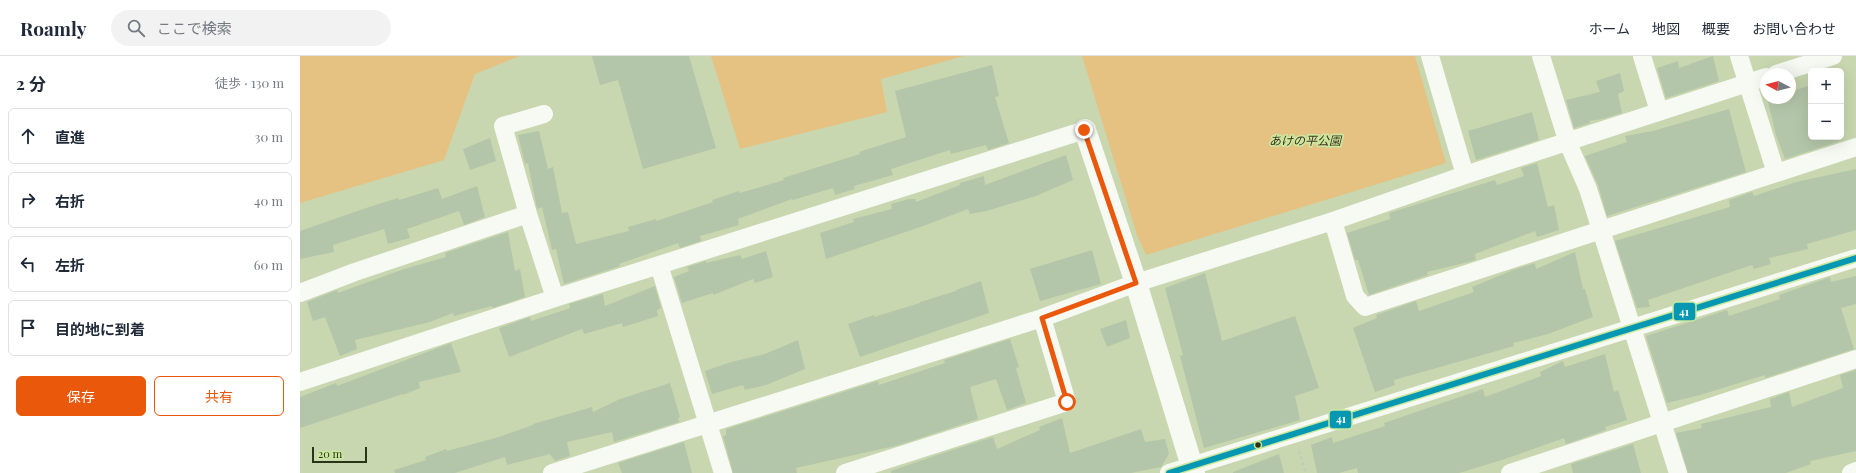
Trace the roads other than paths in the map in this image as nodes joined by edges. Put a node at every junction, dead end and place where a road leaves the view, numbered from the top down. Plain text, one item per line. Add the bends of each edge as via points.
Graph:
1 (1430, 56) edge
2 (1541, 56) edge
3 (1642, 56) edge
4 (1739, 56) edge
5 (1833, 56) edge
6 (1795, 68) edge
7 (1760, 79) edge
8 (1748, 83) junction
9 (1659, 111) junction
10 (544, 114) dead end
11 (1084, 130) joint
12 (1568, 143) junction
13 (1856, 147) edge
14 (1776, 173) junction
15 (1465, 175) junction
16 (528, 214) junction
17 (1333, 221) junction
18 (1601, 230) junction
19 (1856, 258) edge
20 (659, 265) junction
21 (1136, 283) junction
22 (300, 293) edge
23 (555, 298) junction
24 (1042, 318) junction
25 (1633, 326) junction
26 (1856, 359) edge
27 (300, 382) edge
28 (1662, 423) junction
29 (708, 424) junction
30 (1193, 469) edge
31 (1856, 471) edge
32 (552, 473) edge
33 (723, 473) edge
34 (845, 473) edge
35 (1169, 473) edge
36 (1510, 473) edge
37 (1678, 473) edge
38 (1851, 473) edge

1 - 15 street
2 - 12 street
3 - 9 street
4 - 8 street
5 - 6 street
7 - 8 street
8 - 9 street
8 - 14 street
9 - 12 street
10 - 16 street via 503,126
11 - 20 street
11 - 21 street
12 - 15 street
12 - 18 street via 1588,189
13 - 14 street
14 - 18 street
15 - 17 street
16 - 22 street
16 - 23 street
17 - 18 street via 1355,296 1365,307
17 - 21 street
18 - 25 street
19 - 25 street
20 - 23 street
20 - 29 street
21 - 24 street
21 - 30 street
23 - 27 street
24 - 29 street
24 - 34 street via 1067,402
25 - 28 street
25 - 30 street via 1294,433
26 - 28 street
28 - 36 street
28 - 37 street
29 - 32 street
29 - 33 street
30 - 35 street
31 - 38 street

